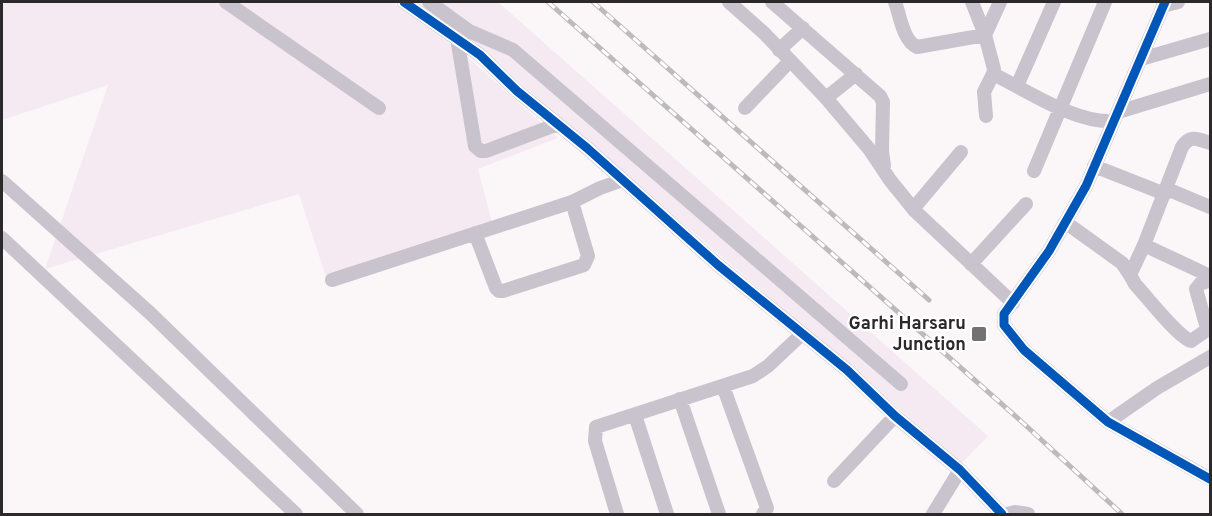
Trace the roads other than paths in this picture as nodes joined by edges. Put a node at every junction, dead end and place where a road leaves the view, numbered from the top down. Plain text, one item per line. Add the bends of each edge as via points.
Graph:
1 (226, 2) edge
2 (404, 2) edge
3 (429, 2) edge
4 (772, 2) edge
5 (895, 2) edge
6 (972, 2) edge
7 (1000, 2) edge
8 (1054, 2) edge
9 (1105, 2) edge
10 (1178, 2) edge
11 (737, 4) edge
12 (1164, 4) edge
13 (803, 28) junction
14 (985, 35) junction
15 (457, 38) junction
16 (1210, 39) edge
17 (779, 50) junction
18 (1141, 59) junction
19 (790, 61) junction
20 (856, 74) junction
21 (993, 74) junction
22 (1210, 84) edge
23 (1017, 86) junction
24 (825, 98) junction
25 (379, 108) dead end
26 (745, 108) dead end
27 (1060, 108) junction
28 (986, 116) dead end
29 (1116, 116) junction
30 (558, 124) junction
31 (1210, 143) edge
32 (961, 152) dead end
33 (1095, 166) junction
34 (884, 171) junction
35 (1034, 171) dead end
36 (623, 180) junction
37 (2, 181) edge
38 (1166, 191) junction
39 (572, 202) junction
40 (1026, 204) dead end
41 (1210, 207) edge
42 (913, 209) junction
43 (1065, 222) junction
44 (475, 233) junction
45 (2, 238) edge
46 (1144, 246) junction
47 (971, 264) junction
48 (1130, 275) junction
49 (1210, 276) edge
50 (332, 280) dead end
51 (1210, 281) edge
52 (1013, 303) junction
53 (802, 334) junction
54 (1210, 357) edge
55 (901, 384) dead end
56 (723, 386) junction
57 (680, 399) junction
58 (635, 415) junction
59 (895, 416) junction
60 (1108, 422) junction
61 (960, 470) junction
62 (1210, 479) edge
63 (834, 481) dead end
64 (296, 514) edge
65 (357, 514) edge
66 (616, 514) edge
67 (667, 514) edge
68 (719, 514) edge
69 (763, 514) edge
70 (933, 514) edge
71 (1002, 514) edge
72 (1007, 514) edge
73 (1028, 514) edge

1 - 25 street
2 - 15 street
3 - 55 street via 469,31 513,50
4 - 13 street
5 - 14 street via 914,46
6 - 14 street
7 - 14 street
8 - 23 street
9 - 27 street
10 - 12 street
11 - 17 street
12 - 18 street
13 - 17 street
13 - 20 street
14 - 21 street
15 - 30 street
15 - 30 street via 475,146 486,151
16 - 18 street
17 - 19 street
18 - 29 street
19 - 24 street
19 - 26 street
20 - 24 street
20 - 34 street via 883,102
21 - 23 street
21 - 28 street via 984,92
22 - 29 street
23 - 27 street
24 - 34 street
27 - 29 street via 1090,120
27 - 35 street
29 - 33 street
30 - 36 street
31 - 38 street via 1195,138 1187,140
32 - 42 street
33 - 38 street
33 - 43 street
34 - 42 street
36 - 39 street
36 - 53 street
37 - 65 street via 150,313
38 - 41 street
38 - 46 street
39 - 44 street
39 - 44 street via 588,256 584,265 503,291 496,288
40 - 47 street
42 - 47 street
43 - 48 street via 1122,263
43 - 52 street
44 - 50 street
45 - 64 street
46 - 48 street
46 - 49 street
47 - 52 street
48 - 51 street via 1176,330 1191,341 1207,325 1196,289
52 - 60 street via 1004,314 1004,325 1012,338
53 - 56 street via 753,376
53 - 59 street
54 - 60 street
56 - 57 street
56 - 69 street via 767,508
57 - 58 street
57 - 68 street
58 - 66 street via 600,424 594,433
58 - 67 street
59 - 61 street
59 - 63 street
60 - 62 street
61 - 70 street
61 - 71 street
72 - 73 street

